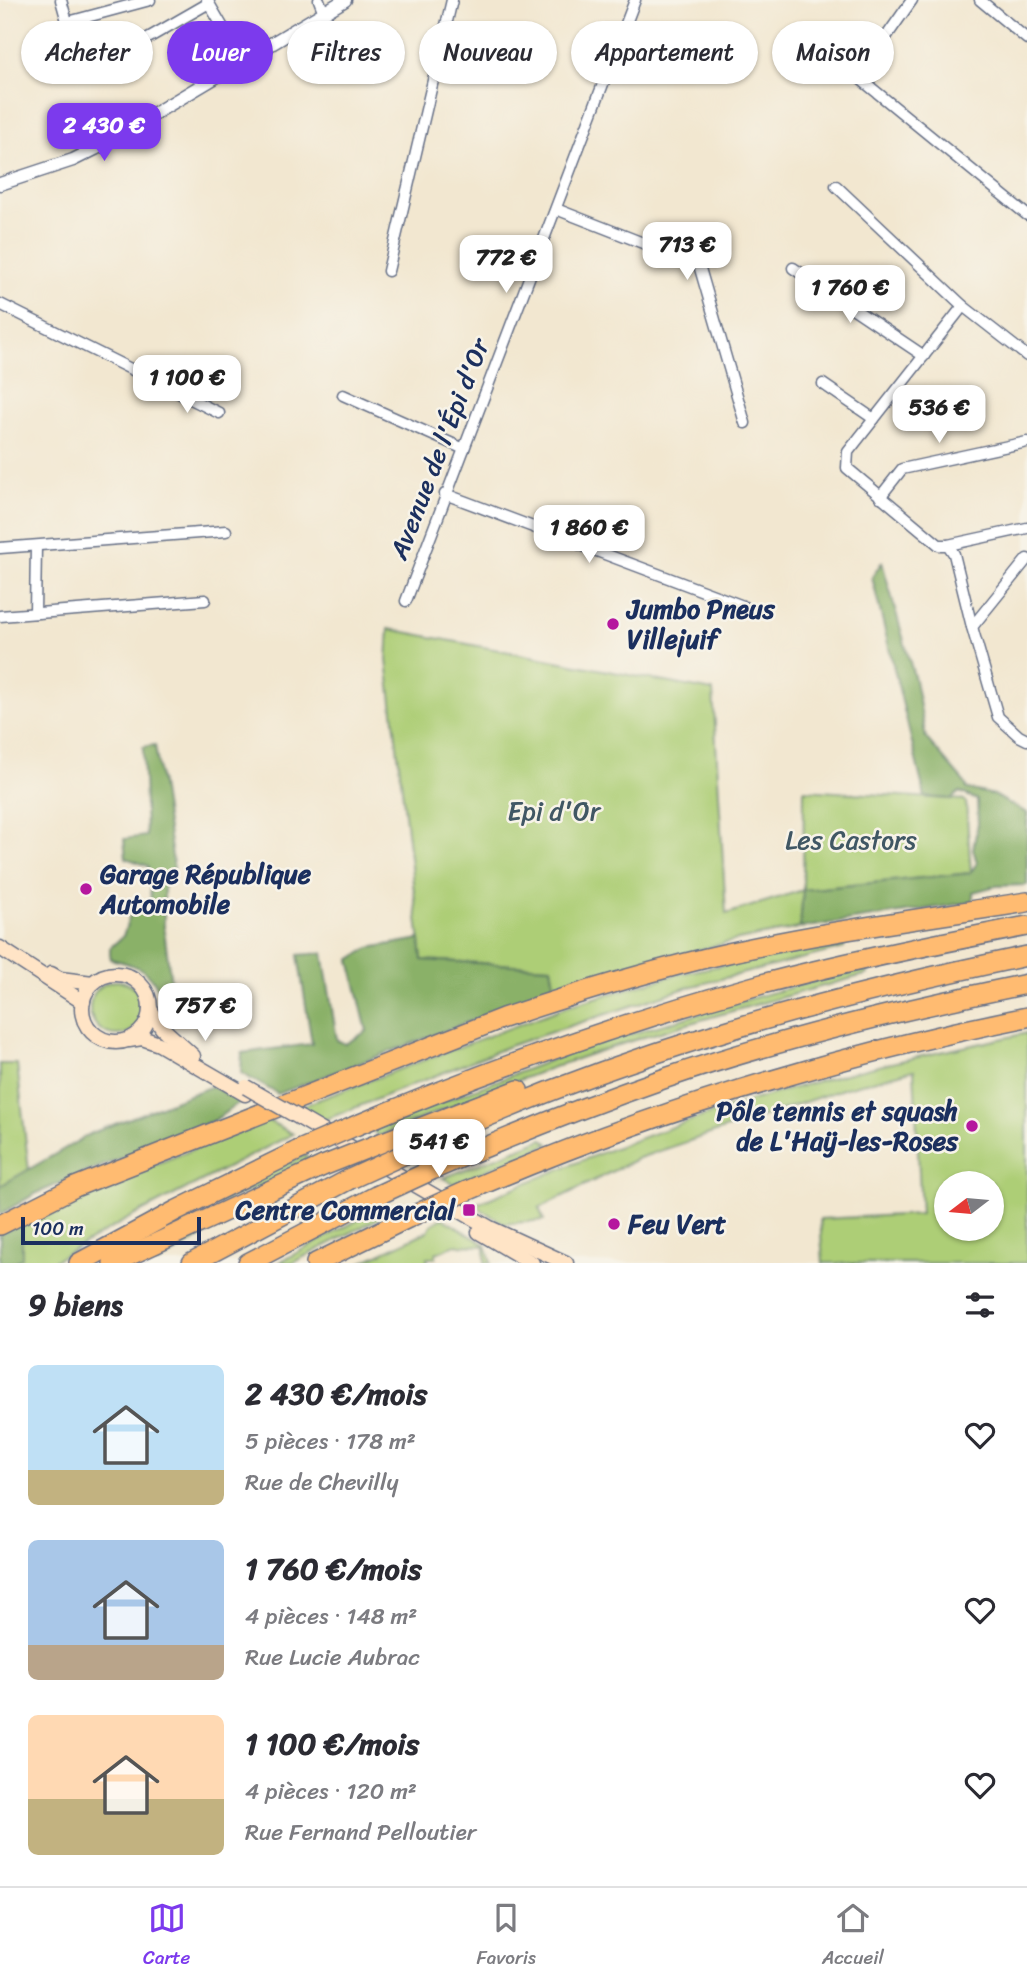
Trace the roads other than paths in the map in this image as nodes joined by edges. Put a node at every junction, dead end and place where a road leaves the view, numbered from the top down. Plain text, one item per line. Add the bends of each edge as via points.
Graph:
1 (61, 0) edge
2 (150, 0) edge
3 (319, 0) edge
4 (345, 0) edge
5 (452, 0) edge
6 (635, 0) edge
7 (912, 0) edge
8 (980, 0) edge
9 (208, 2) edge
10 (324, 13) junction
11 (68, 21) edge
12 (72, 21) edge
13 (219, 21) edge
14 (153, 34) edge
15 (1027, 39) edge
16 (273, 42) edge
17 (201, 84) edge
18 (0, 184) edge
19 (836, 186) dead end
20 (556, 209) junction
21 (1027, 215) edge
22 (793, 268) dead end
23 (388, 271) dead end
24 (0, 304) edge
25 (963, 306) junction
26 (924, 356) junction
27 (1027, 356) edge
28 (823, 384) dead end
29 (343, 395) dead end
30 (219, 413) dead end
31 (874, 419) junction
32 (745, 423) dead end
33 (1027, 442) edge
34 (464, 449) junction
35 (445, 494) junction
36 (880, 497) junction
37 (1027, 528) edge
38 (226, 531) dead end
39 (36, 545) junction
40 (948, 545) junction
41 (0, 548) edge
42 (1027, 559) edge
43 (205, 600) dead end
44 (406, 601) dead end
45 (743, 606) dead end
46 (35, 613) junction
47 (0, 616) edge
48 (972, 627) junction
49 (1027, 727) edge
50 (1023, 738) edge
51 (1027, 902) edge
52 (1027, 926) edge
53 (3, 950) edge
54 (1027, 956) edge
55 (93, 983) junction
56 (1027, 984) edge
57 (83, 1002) junction
58 (150, 1009) junction
59 (1027, 1017) edge
60 (128, 1040) junction
61 (567, 1084) junction
62 (245, 1091) junction
63 (296, 1120) junction
64 (0, 1226) edge
65 (79, 1263) edge
66 (113, 1263) edge
67 (192, 1263) edge
68 (248, 1263) edge
69 (316, 1263) edge
70 (532, 1263) edge
71 (566, 1263) edge

1 - 11 street
2 - 12 street
3 - 10 street
4 - 10 street
5 - 23 street
6 - 20 street, Avenue de l'Épi d'Or
7 - 21 street via 858,77
8 - 15 street
9 - 13 street
9 - 14 street
10 - 16 street
17 - 18 street via 73,160
19 - 25 street
20 - 32 street via 699,265
20 - 34 street, Avenue de l'Épi d'Or
22 - 26 street
24 - 30 street
25 - 26 street
25 - 27 street
26 - 31 street
28 - 31 street
29 - 34 street
31 - 36 street via 848,452 847,468
33 - 36 street via 902,469
34 - 35 street, Avenue de l'Épi d'Or
35 - 44 street, Avenue de l'Épi d'Or
35 - 45 street
36 - 40 street via 939,545
37 - 40 street
38 - 39 street
39 - 41 street
39 - 46 street
40 - 48 street
42 - 48 street
43 - 46 street
46 - 47 street
48 - 50 street via 998,716
49 - 50 street
51 - 64 highway via 728,953 565,997 75,1187
52 - 65 highway, bridge via 832,967 656,1014 511,1063 297,1151
53 - 55 main road via 60,979
53 - 57 main road
54 - 61 highway via 823,1002
55 - 57 main road
55 - 58 main road via 110,975 129,977 144,990
56 - 68 highway, bridge via 887,1014 744,1053 582,1108 432,1170
57 - 60 main road via 85,1021 97,1036
58 - 60 main road via 144,1028
58 - 62 main road via 184,1049
59 - 69 highway, bridge via 743,1087 592,1139 467,1191
60 - 62 main road via 151,1040
61 - 66 highway, bridge via 531,1085 476,1104 323,1166
61 - 67 highway, bridge via 348,1180
62 - 63 main road
63 - 70 main road
63 - 71 main road via 490,1228

